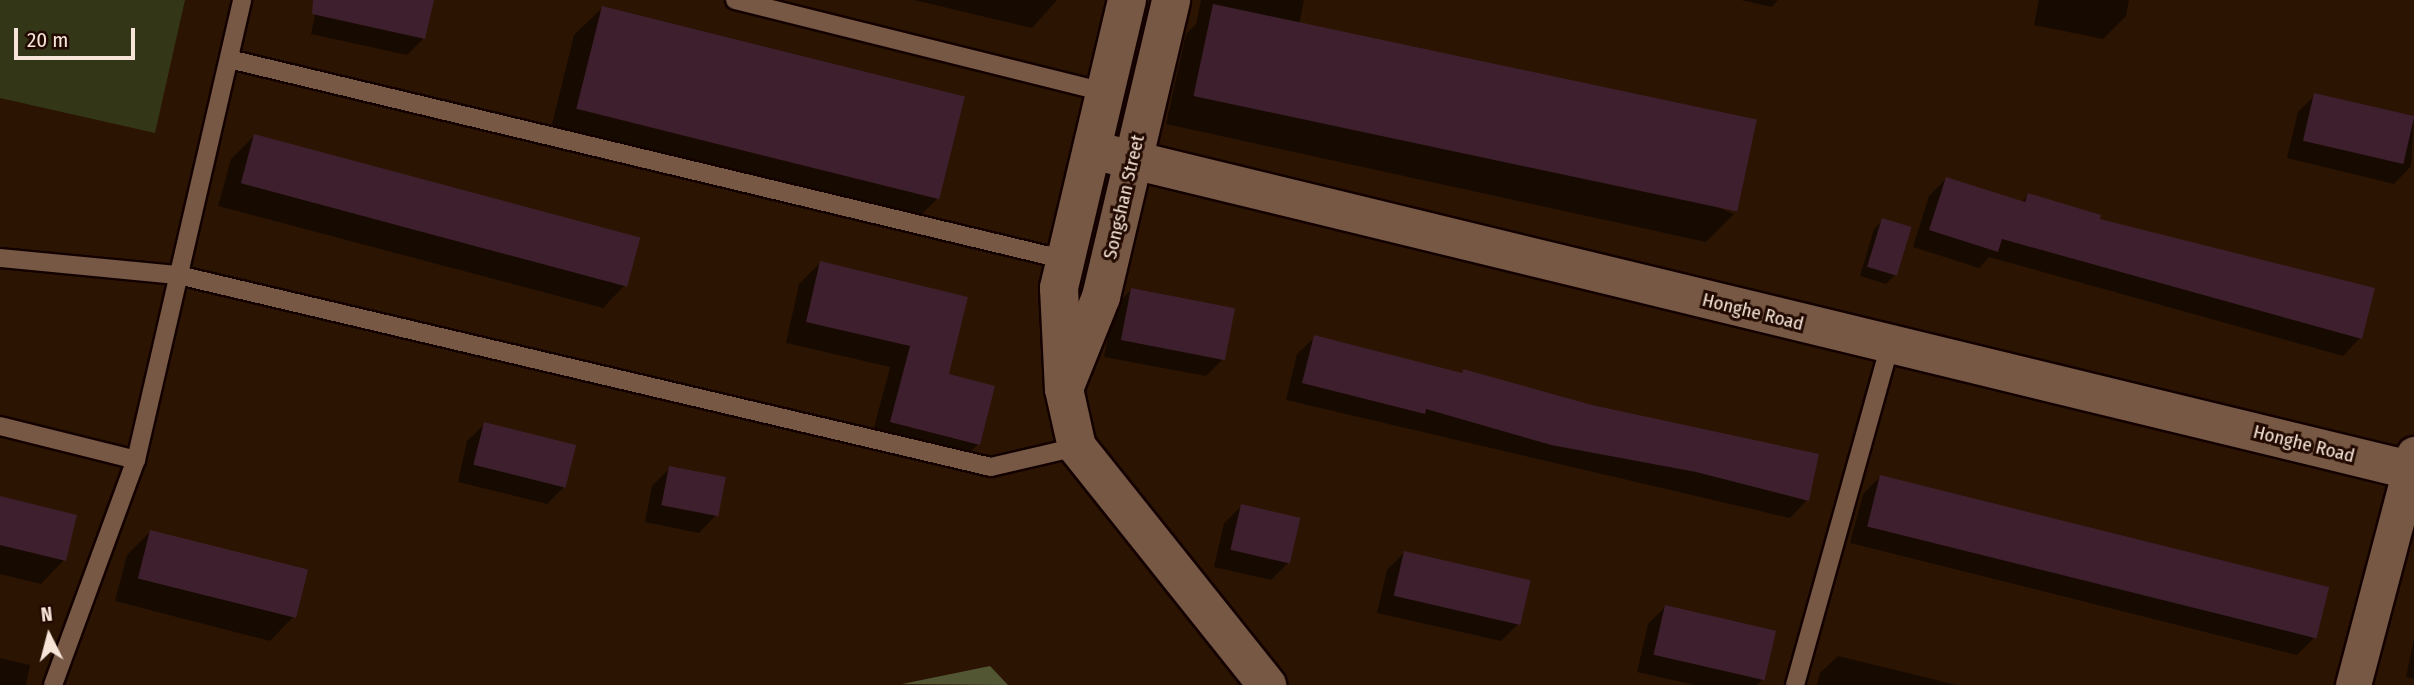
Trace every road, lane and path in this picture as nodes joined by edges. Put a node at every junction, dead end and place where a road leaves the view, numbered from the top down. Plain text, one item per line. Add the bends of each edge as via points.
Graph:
1 (242, 0) edge
2 (735, 0) edge
3 (1127, 0) edge
4 (1171, 0) edge
5 (229, 59) junction
6 (1105, 92) junction
7 (1092, 150) junction
8 (1132, 163) junction
9 (0, 258) edge
10 (1066, 260) junction
11 (178, 275) junction
12 (1890, 345) junction
13 (1063, 389) junction
14 (0, 426) edge
15 (1077, 447) junction
16 (136, 460) junction
17 (2413, 465) edge
18 (53, 685) edge
19 (1267, 685) edge
20 (1795, 685) edge
21 (2353, 685) edge

1 - 5 lane
2 - 6 lane
3 - 6 street
4 - 8 street, Songshan Street
5 - 10 lane
5 - 11 lane
6 - 7 street
7 - 8 street, Honghe Road
7 - 10 street
8 - 12 street, Honghe Road
8 - 13 street, Songshan Street via 1101,297
9 - 11 lane
10 - 13 street via 1059,288
11 - 15 lane via 991,467
11 - 16 lane
12 - 17 street, Honghe Road
12 - 20 lane
13 - 15 street
14 - 16 lane
15 - 19 street
16 - 18 lane
17 - 21 street

